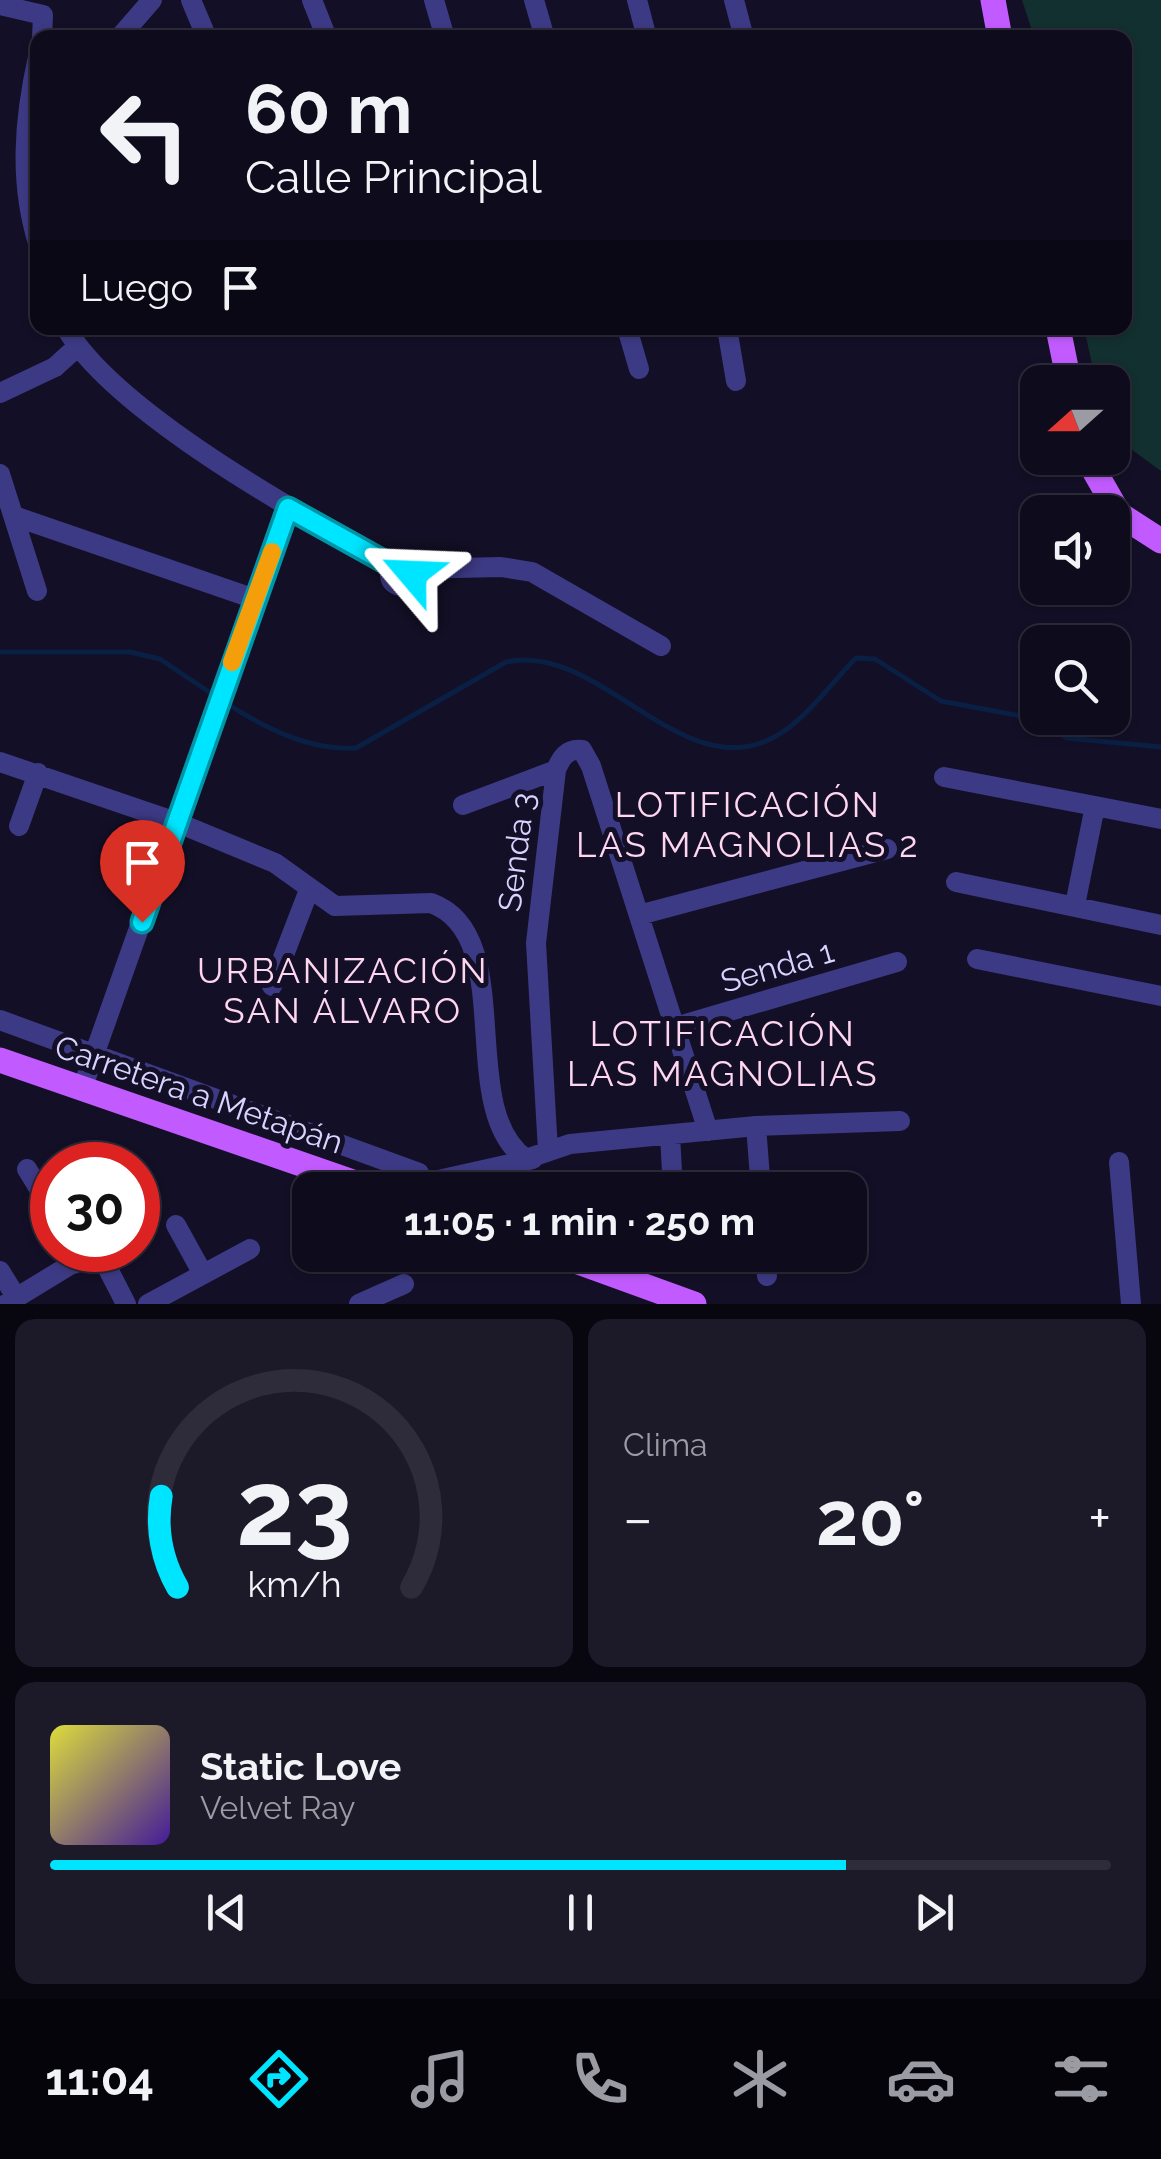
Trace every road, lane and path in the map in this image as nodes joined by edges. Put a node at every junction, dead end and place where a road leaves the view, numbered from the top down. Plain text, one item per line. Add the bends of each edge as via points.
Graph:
1 (152, 0) edge
2 (191, 0) edge
3 (312, 0) edge
4 (434, 0) edge
5 (534, 0) edge
6 (637, 0) edge
7 (734, 0) edge
8 (992, 0) edge
9 (0, 5) edge
10 (42, 30) edge
11 (126, 30) edge
12 (203, 30) edge
13 (324, 30) edge
14 (443, 30) edge
15 (542, 30) edge
16 (645, 30) edge
17 (742, 30) edge
18 (998, 30) edge
19 (30, 115) edge
20 (30, 211) edge
21 (70, 335) edge
22 (630, 335) edge
23 (728, 335) edge
24 (1059, 335) edge
25 (77, 347) junction
26 (1066, 365) edge
27 (639, 369) dead end
28 (736, 381) dead end
29 (0, 393) edge
30 (0, 474) edge
31 (1097, 475) edge
32 (288, 508) junction
33 (14, 516) junction
34 (1161, 541) edge
35 (37, 592) dead end
36 (254, 599) junction
37 (661, 646) dead end
38 (0, 762) edge
39 (556, 770) junction
40 (38, 774) junction
41 (944, 777) dead end
42 (463, 805) dead end
43 (1095, 806) junction
44 (1161, 819) edge
45 (176, 822) junction
46 (19, 826) dead end
47 (886, 849) dead end
48 (956, 882) dead end
49 (310, 890) junction
50 (1075, 906) junction
51 (639, 915) junction
52 (1161, 925) edge
53 (977, 959) dead end
54 (897, 962) dead end
55 (272, 986) dead end
56 (1161, 996) edge
57 (0, 1020) edge
58 (675, 1027) junction
59 (95, 1054) junction
60 (0, 1060) edge
61 (82, 1089) junction
62 (900, 1120) dead end
63 (756, 1126) junction
64 (708, 1132) junction
65 (670, 1135) junction
66 (536, 1156) junction
67 (1119, 1162) dead end
68 (27, 1169) dead end
69 (324, 1172) edge
70 (416, 1172) edge
71 (477, 1172) edge
72 (671, 1172) edge
73 (760, 1172) edge
74 (30, 1174) edge
75 (176, 1225) dead end
76 (250, 1249) dead end
77 (0, 1271) edge
78 (55, 1272) edge
79 (110, 1272) edge
80 (605, 1272) edge
81 (203, 1274) junction
82 (404, 1284) dead end
83 (11, 1300) edge
84 (126, 1304) edge
85 (148, 1304) edge
86 (360, 1304) edge
87 (694, 1304) edge
88 (1131, 1304) edge

1 - 11 street
2 - 12 street
3 - 13 street
4 - 14 street
5 - 15 street
6 - 16 street
7 - 17 street
8 - 18 main road
9 - 10 street via 43,15
19 - 20 street via 24,158
21 - 25 street
22 - 27 street
23 - 28 street
24 - 26 main road
25 - 29 street via 55,367
25 - 32 street via 119,389
30 - 33 street
31 - 34 main road via 1119,514
32 - 36 street
32 - 37 street via 402,568 532,572
33 - 35 street
33 - 36 street
36 - 45 street
38 - 40 street
39 - 42 street
39 - 51 street, Senda 3 via 567,752 576,749 588,758
39 - 66 street, Senda 3 via 536,953
40 - 45 street
40 - 46 street
41 - 43 street
43 - 44 street
43 - 50 street
45 - 49 street via 275,863
45 - 59 street
47 - 51 street
48 - 50 street
49 - 55 street
49 - 66 street via 343,908 430,903 460,924 475,960 496,1113 506,1135
50 - 52 street
51 - 58 street
53 - 56 street
54 - 58 street, Senda 1
57 - 59 street
58 - 64 street
59 - 61 street
59 - 70 street
60 - 61 main road, Carretera a Metapán
61 - 69 main road, Carretera a Metapán
62 - 63 street
63 - 64 street
63 - 73 street
64 - 65 street
65 - 66 street via 570,1144
65 - 72 street
66 - 71 street
67 - 88 street
68 - 74 street
75 - 81 street
76 - 81 street
77 - 83 street
78 - 83 street
79 - 84 street
80 - 87 main road
81 - 85 street
82 - 86 street

